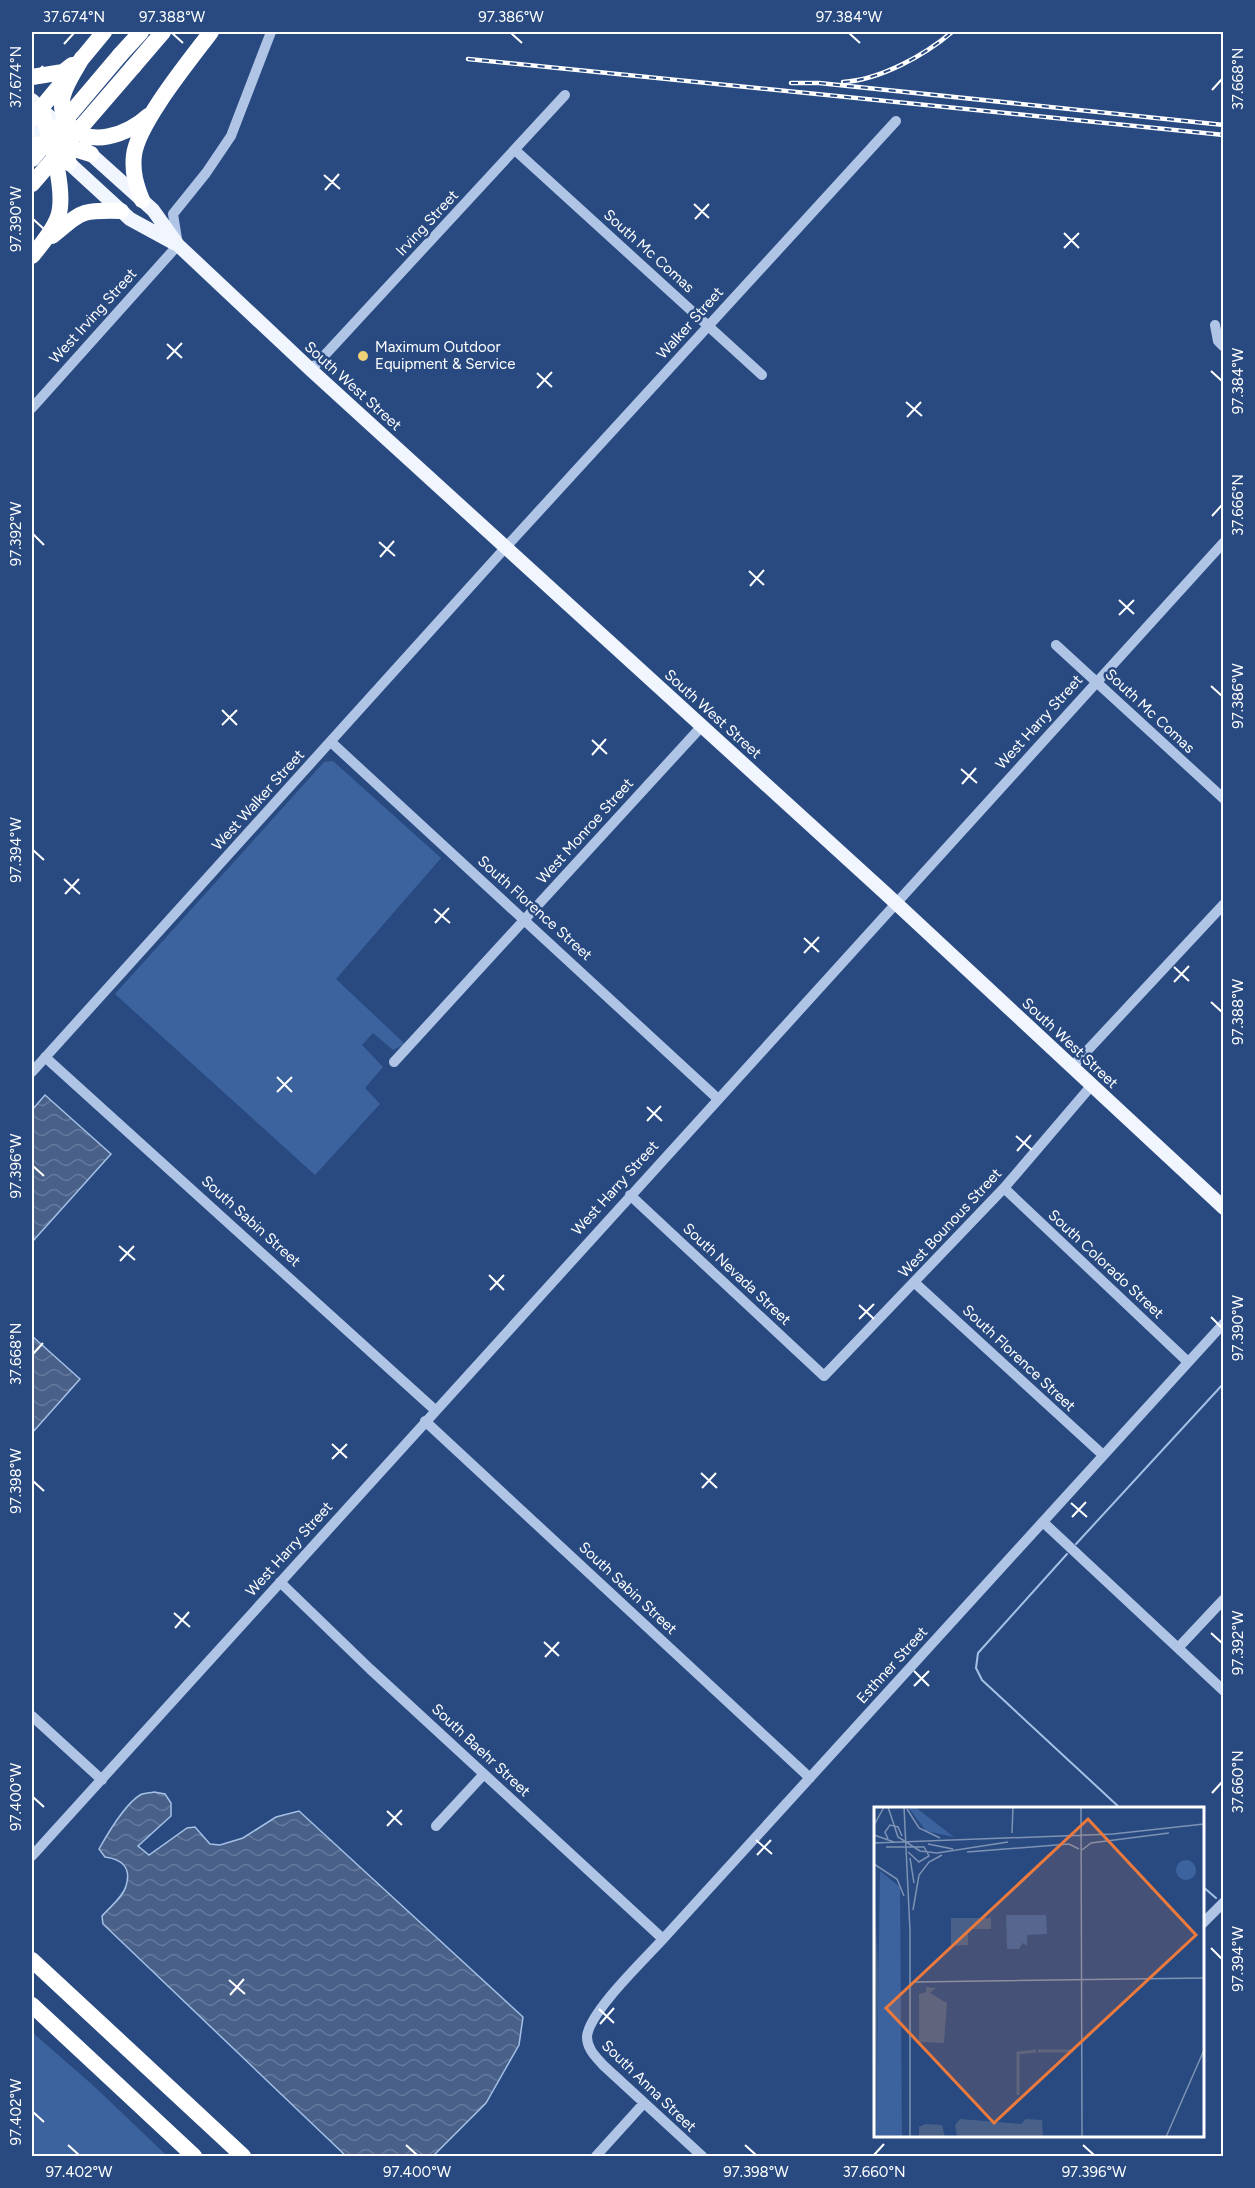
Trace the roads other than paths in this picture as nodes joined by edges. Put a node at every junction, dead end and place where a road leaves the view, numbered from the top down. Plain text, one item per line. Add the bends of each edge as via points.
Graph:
1 (141, 32) edge
2 (163, 32) edge
3 (211, 32) edge
4 (271, 32) edge
5 (103, 33) edge
6 (82, 58) junction
7 (32, 77) edge
8 (565, 95) dead end
9 (62, 100) junction
10 (35, 109) edge
11 (154, 111) junction
12 (896, 121) dead end
13 (32, 130) edge
14 (100, 137) junction
15 (52, 141) edge
16 (515, 150) junction
17 (91, 154) joint
18 (32, 159) edge
19 (63, 168) junction
20 (32, 184) edge
21 (142, 200) junction
22 (121, 211) junction
23 (178, 245) junction
24 (35, 251) edge
25 (708, 325) junction
26 (1215, 325) dead end
27 (1224, 347) edge
28 (311, 370) junction
29 (762, 375) dead end
30 (32, 408) edge
31 (1224, 542) edge
32 (506, 547) junction
33 (1056, 645) dead end
34 (1096, 682) junction
35 (702, 726) junction
36 (331, 742) junction
37 (1224, 799) edge
38 (896, 903) junction
39 (1224, 904) edge
40 (524, 919) junction
41 (45, 1057) junction
42 (394, 1062) dead end
43 (1072, 1067) junction
44 (32, 1072) edge
45 (1092, 1085) junction
46 (717, 1098) junction
47 (1004, 1188) junction
48 (630, 1195) junction
49 (1224, 1208) edge
50 (915, 1282) junction
51 (1224, 1323) edge
52 (1188, 1362) junction
53 (824, 1376) joint
54 (435, 1410) junction
55 (425, 1421) junction
56 (1103, 1455) junction
57 (1043, 1522) junction
58 (280, 1582) junction
59 (1224, 1599) edge
60 (1178, 1648) junction
61 (1224, 1691) edge
62 (32, 1716) edge
63 (484, 1774) junction
64 (810, 1778) junction
65 (102, 1780) junction
66 (436, 1826) dead end
67 (32, 1856) edge
68 (1224, 1902) edge
69 (1204, 1923) edge
70 (663, 1939) junction
71 (32, 1960) edge
72 (32, 2005) edge
73 (588, 2031) joint
74 (644, 2103) junction
75 (194, 2157) edge
76 (243, 2157) edge
77 (596, 2157) edge
78 (702, 2157) edge

1 - 18 highway, bridge
2 - 20 highway, bridge
3 - 11 highway
4 - 23 street via 231,136 173,214
5 - 6 highway
5 - 7 highway via 63,72
6 - 9 highway
6 - 10 highway
8 - 16 street, Irving Street
9 - 14 highway via 64,118 73,129
9 - 15 highway
10 - 15 highway
11 - 14 highway via 129,130
11 - 21 highway via 134,152 134,174
12 - 25 street, Walker Street
13 - 15 highway
14 - 15 highway
15 - 17 highway
15 - 19 highway
15 - 19 highway via 42,154
16 - 25 street, South Mc Comas
16 - 28 street, Irving Street
17 - 21 main road, South West Street
19 - 22 main road, South West Street
19 - 24 highway via 57,218
21 - 23 main road, South West Street
22 - 23 main road, South West Street
22 - 24 highway via 82,213
23 - 28 main road, South West Street
23 - 30 street, West Irving Street
25 - 29 street, South Mc Comas
25 - 32 street, Walker Street
26 - 27 street via 1218,341
28 - 32 main road, South West Street
31 - 34 street, West Harry Street
32 - 35 main road, South West Street
32 - 36 street, West Walker Street
33 - 34 street, South Mc Comas
34 - 37 street, South Mc Comas
34 - 38 street, West Harry Street
35 - 38 main road, South West Street
35 - 40 street, West Monroe Street
36 - 40 street, South Florence Street
36 - 41 street, West Walker Street
38 - 43 main road, South West Street
38 - 46 street, West Harry Street
39 - 43 street
40 - 42 street, West Monroe Street
40 - 46 street, South Florence Street
41 - 44 street, West Walker Street
41 - 54 street, South Sabin Street
43 - 45 main road, South West Street
45 - 47 street, West Bounous Street
45 - 49 main road, South West Street
46 - 48 street, West Harry Street
47 - 50 street, West Bounous Street
47 - 52 street, South Colorado Street
48 - 53 street, South Nevada Street
48 - 54 street, West Harry Street
50 - 53 street, West Bounous Street
50 - 56 street, South Florence Street
51 - 52 street, Esthner Street
52 - 56 street, Esthner Street
54 - 55 street, West Harry Street
55 - 58 street, West Harry Street
55 - 64 street, South Sabin Street
56 - 57 street, Esthner Street
57 - 60 street
57 - 64 street, Esthner Street
58 - 63 street, South Baehr Street
58 - 65 street, West Harry Street
59 - 60 street
60 - 61 street
62 - 65 street
63 - 66 street
63 - 70 street, South Baehr Street
64 - 70 street, Esthner Street
65 - 67 street, West Harry Street
68 - 69 street
70 - 73 street, Esthner Street via 609,1999
71 - 76 highway
72 - 75 highway
73 - 74 street, South Anna Street via 590,2050
74 - 77 street
74 - 78 street, South Anna Street

